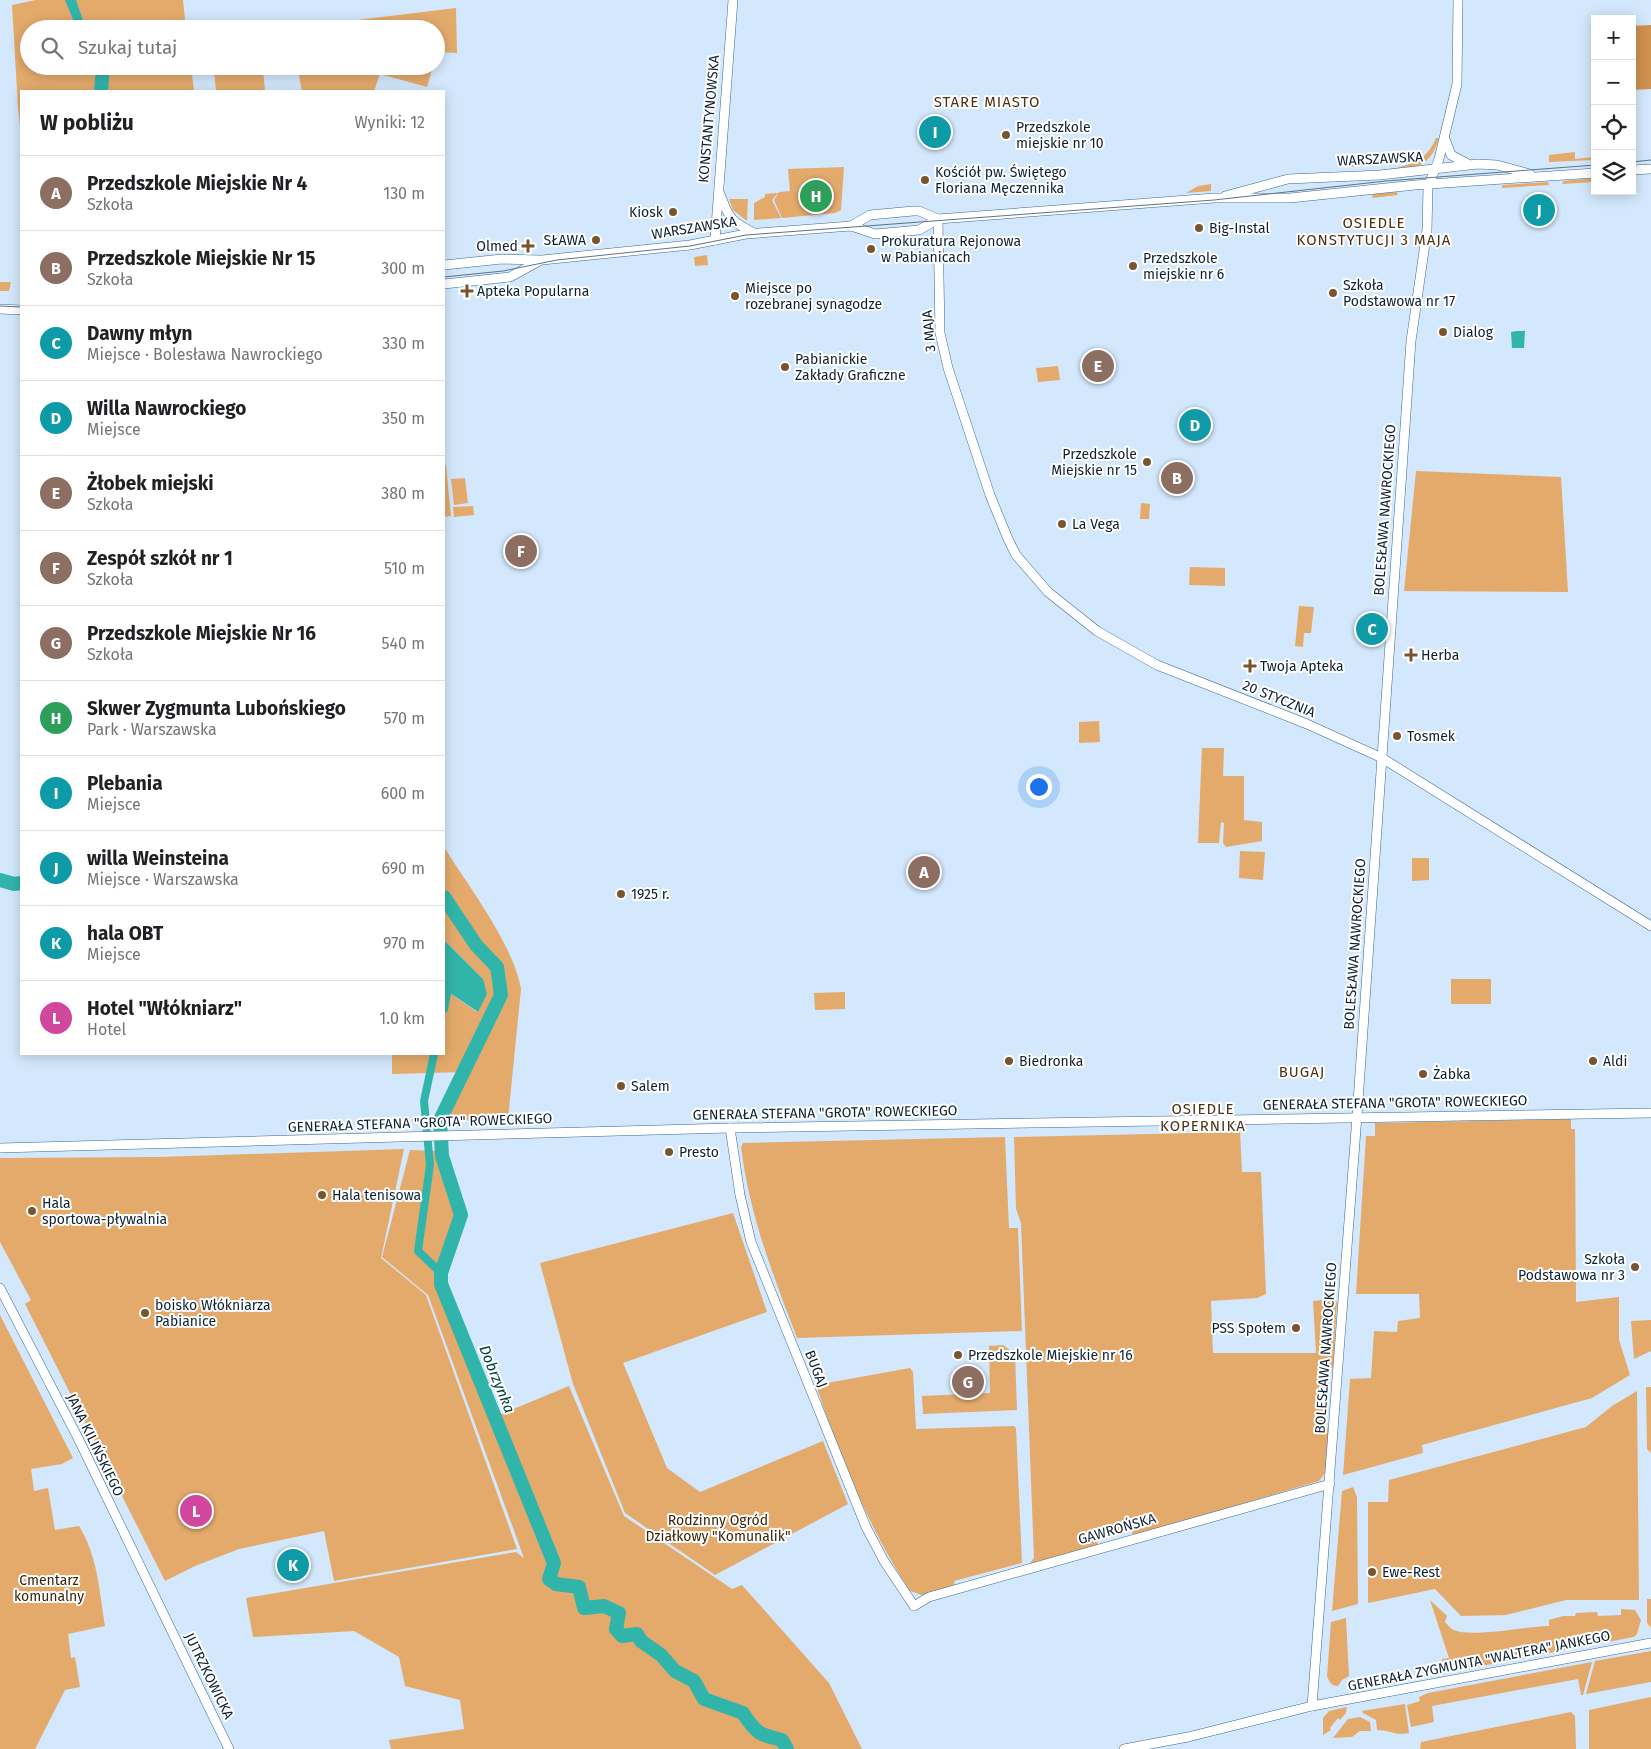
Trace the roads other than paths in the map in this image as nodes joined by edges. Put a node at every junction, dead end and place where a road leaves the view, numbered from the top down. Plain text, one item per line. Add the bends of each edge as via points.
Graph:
1 (733, 0) edge
2 (1458, 0) edge
3 (1445, 136) junction
4 (1471, 164) junction
5 (1651, 168) edge
6 (1436, 169) junction
7 (1636, 170) edge
8 (1591, 173) edge
9 (1548, 176) junction
10 (1428, 184) junction
11 (718, 187) junction
12 (1214, 198) junction
13 (938, 219) junction
14 (851, 226) junction
15 (754, 233) junction
16 (715, 240) junction
17 (542, 260) junction
18 (445, 265) edge
19 (445, 284) edge
20 (0, 309) edge
21 (20, 310) edge
22 (971, 436) joint
23 (1382, 758) junction
24 (1651, 926) edge
25 (1651, 1112) edge
26 (1357, 1116) junction
27 (730, 1128) junction
28 (0, 1148) edge
29 (0, 1288) edge
30 (1330, 1484) junction
31 (914, 1606) joint
32 (164, 1615) joint
33 (1651, 1642) edge
34 (1312, 1706) junction
35 (229, 1749) edge
36 (1124, 1749) edge

1 - 11 street, KONSTANTYNOWSKA
2 - 3 street via 1458,77
3 - 4 street via 1451,155
3 - 6 street
4 - 6 street, WARSZAWSKA
4 - 9 street, WARSZAWSKA via 1490,164
5 - 7 street
6 - 10 street
6 - 12 street, WARSZAWSKA via 1372,176 1288,179
8 - 9 street, WARSZAWSKA
9 - 10 street, WARSZAWSKA
10 - 12 street, WARSZAWSKA via 1290,198
10 - 23 street, BOLESŁAWA NAWROCKIEGO via 1427,230 1411,341
11 - 15 street via 728,216
11 - 16 street, KONSTANTYNOWSKA
12 - 13 street, WARSZAWSKA
13 - 14 street, WARSZAWSKA via 919,230 872,233
13 - 14 street, WARSZAWSKA via 920,211 903,212 870,215
13 - 22 street, 3 MAJA via 942,342
14 - 15 street, WARSZAWSKA
15 - 16 street, WARSZAWSKA
16 - 17 street, WARSZAWSKA
17 - 18 street, WARSZAWSKA via 502,259
17 - 19 street, WARSZAWSKA via 510,277
20 - 21 street
22 - 23 street, 20 STYCZNIA via 1016,555 1048,592 1074,614 1097,631 1157,664
23 - 24 street, 20 STYCZNIA
23 - 26 street, BOLESŁAWA NAWROCKIEGO
25 - 26 street, GENERAŁA STEFANA "GROTA" ROWECKIEGO
26 - 27 street, GENERAŁA STEFANA "GROTA" ROWECKIEGO
26 - 30 street, BOLESŁAWA NAWROCKIEGO
27 - 28 street, GENERAŁA STEFANA "GROTA" ROWECKIEGO
27 - 31 street, BUGAJ via 740,1195 755,1250 866,1527
29 - 32 street, JANA KILIŃSKIEGO
30 - 31 street, GAWROŃSKA via 929,1597
30 - 34 street, BOLESŁAWA NAWROCKIEGO
32 - 35 street, JUTRZKOWICKA
33 - 34 street, GENERAŁA ZYGMUNTA "WALTERA" JANKEGO
34 - 36 street, GENERAŁA ZYGMUNTA "WALTERA" JANKEGO via 1188,1737

